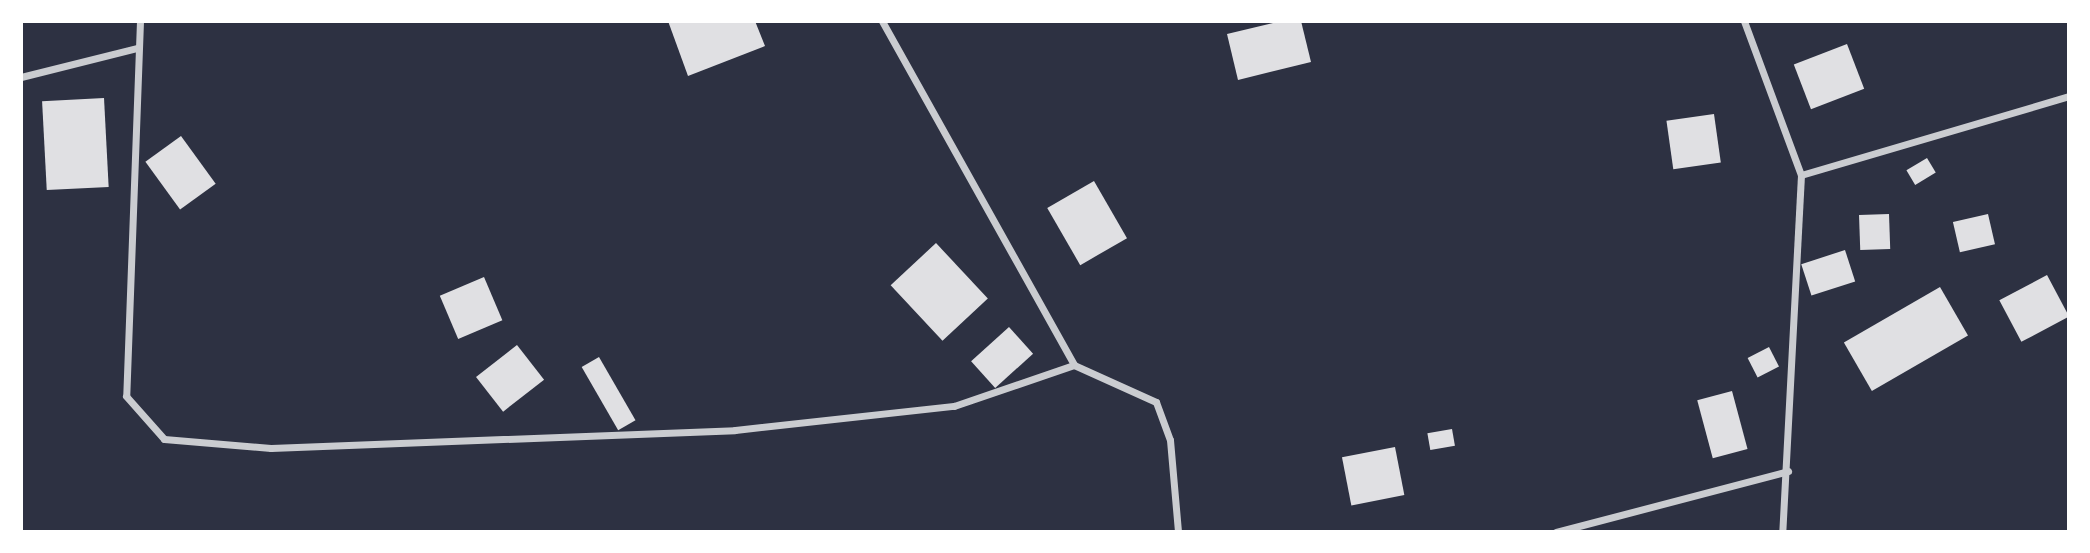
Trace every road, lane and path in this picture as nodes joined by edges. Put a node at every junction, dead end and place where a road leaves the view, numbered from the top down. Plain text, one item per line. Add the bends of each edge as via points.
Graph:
1 (140, 21) edge
2 (882, 21) edge
3 (1744, 21) edge
4 (137, 48) junction
5 (21, 77) edge
6 (2069, 96) edge
7 (1801, 175) junction
8 (1074, 365) junction
9 (1788, 471) junction
10 (1178, 532) edge
11 (1556, 532) edge
12 (1782, 532) edge

1 - 4 street
2 - 8 street
3 - 7 street
4 - 5 street
4 - 8 street via 126,396 164,439 271,448 735,430 954,406
6 - 7 street
7 - 9 street
8 - 10 street via 1156,402 1170,440
9 - 11 street
9 - 12 street

